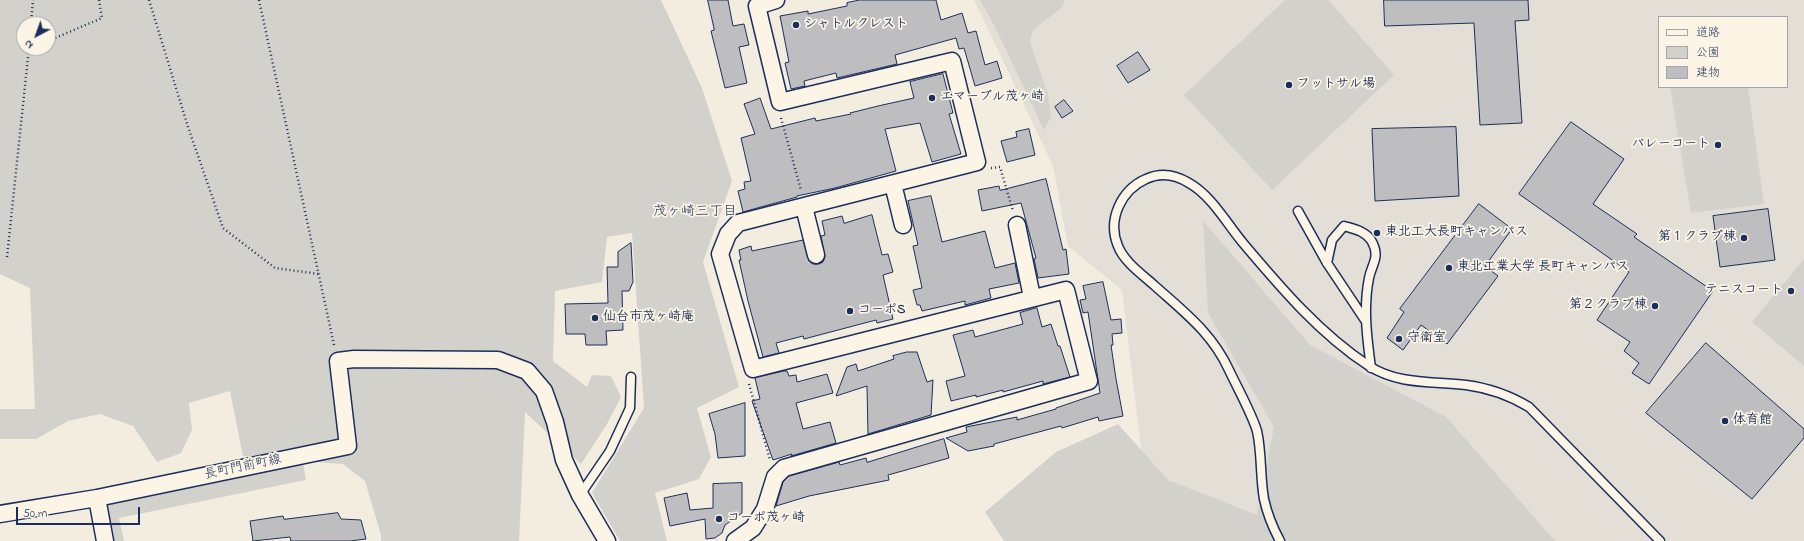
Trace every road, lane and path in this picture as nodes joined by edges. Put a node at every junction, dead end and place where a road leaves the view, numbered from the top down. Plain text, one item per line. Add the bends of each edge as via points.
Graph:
1 (33, 0) edge
2 (100, 0) edge
3 (149, 0) edge
4 (259, 0) edge
5 (776, 0) edge
6 (32, 16) edge
7 (56, 38) edge
8 (29, 56) edge
9 (780, 102) junction
10 (977, 162) junction
11 (893, 184) junction
12 (804, 207) junction
13 (1298, 211) dead end
14 (903, 225) dead end
15 (1016, 225) joint
16 (816, 255) dead end
17 (6, 257) dead end
18 (1327, 263) junction
19 (319, 274) junction
20 (1032, 297) junction
21 (1365, 320) junction
22 (338, 361) junction
23 (1371, 368) junction
24 (753, 369) junction
25 (631, 377) dead end
26 (779, 473) junction
27 (580, 495) junction
28 (97, 498) junction
29 (0, 514) edge
30 (738, 540) edge
31 (105, 541) edge
32 (607, 541) edge
33 (1280, 541) edge
34 (1660, 541) edge

1 - 6 path
2 - 7 path via 102,18
3 - 19 path via 188,127 223,228 275,268
4 - 19 path
5 - 9 street via 757,6
8 - 17 path
9 - 10 street via 952,61
9 - 12 path via 778,108
10 - 11 street
10 - 15 path via 985,168 1000,167
11 - 12 street
11 - 14 street
12 - 16 street
12 - 24 street via 738,223 728,234 720,254
13 - 18 lane
15 - 20 street
18 - 21 lane
18 - 21 lane via 1332,240 1344,226 1360,230 1371,240 1376,258 1369,277
19 - 22 path
20 - 24 street
20 - 26 street via 1066,290 1089,381 784,468
21 - 23 lane
22 - 27 street via 498,360 527,371 544,391 564,460
22 - 28 street, 長町門前町線 via 348,446
23 - 33 lane via 1309,317 1204,195 1192,185 1163,174 1146,178 1133,187 1120,202 1114,216 1118,248 1206,334 1222,355 1256,430 1264,498
23 - 34 lane via 1403,380 1466,385 1494,390 1516,399 1545,422
24 - 26 path via 747,375 770,461
25 - 27 lane via 630,408 610,452
26 - 30 street via 775,477 765,509 753,528
27 - 32 street
28 - 29 street
28 - 31 street

